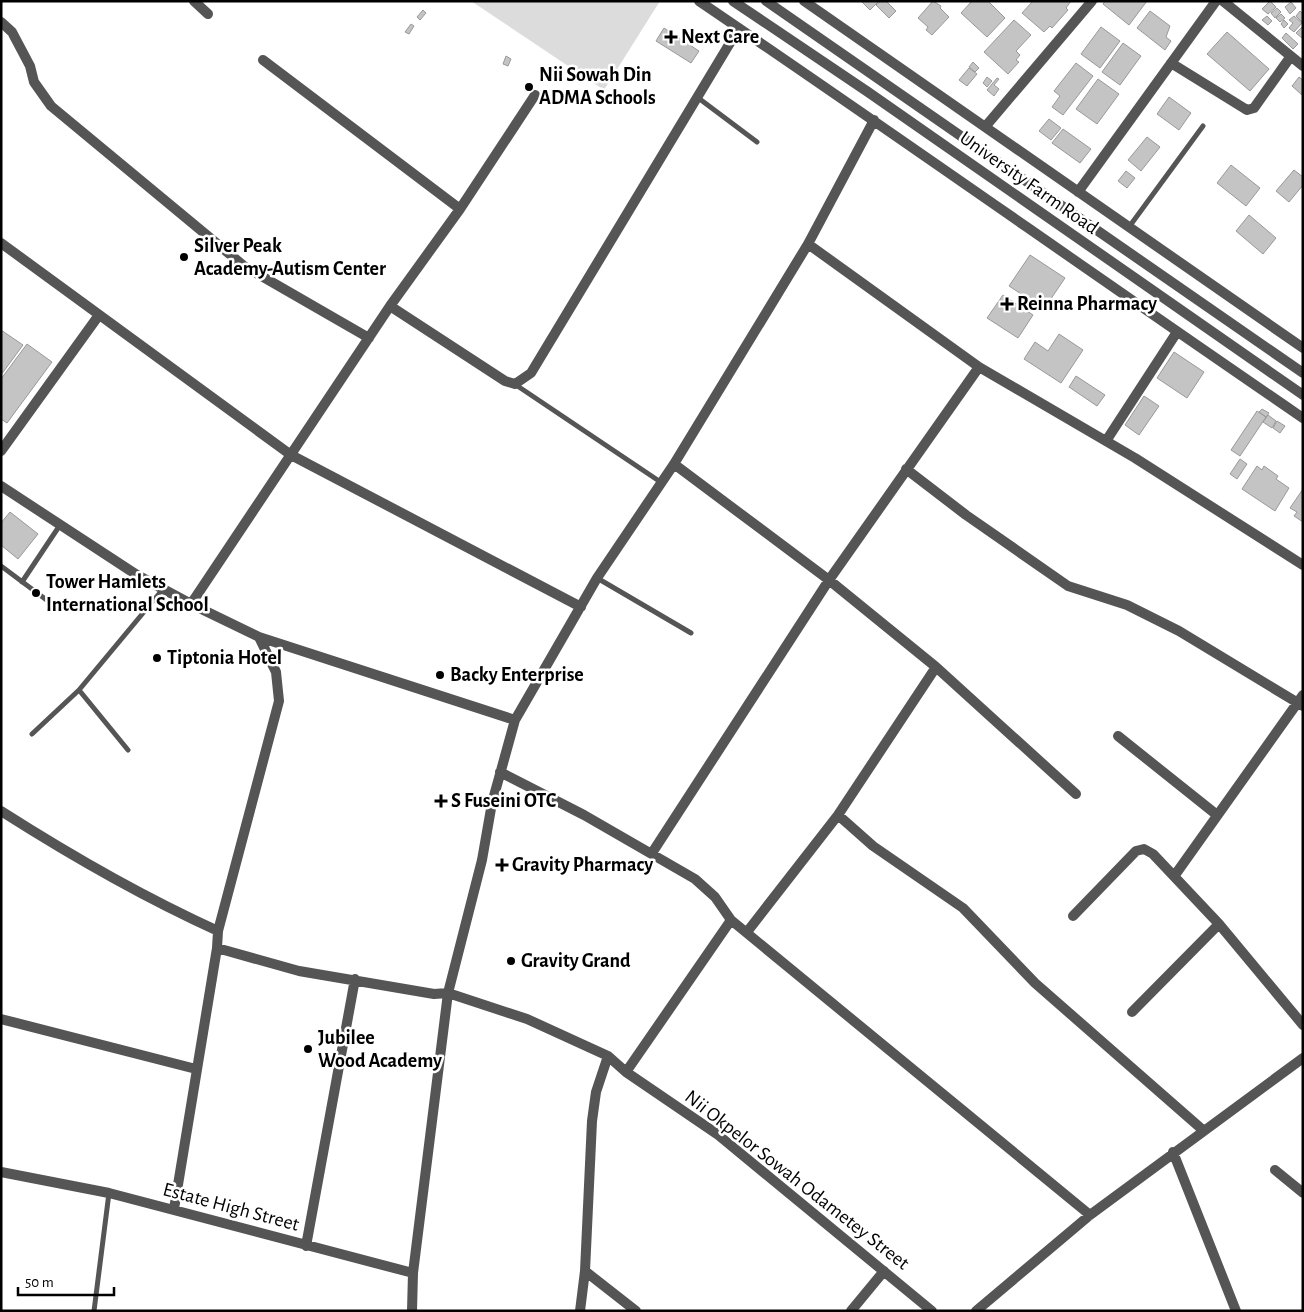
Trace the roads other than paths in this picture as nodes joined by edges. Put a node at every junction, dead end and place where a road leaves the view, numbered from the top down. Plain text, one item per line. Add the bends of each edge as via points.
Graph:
1 (194, 1) edge
2 (698, 1) edge
3 (733, 1) edge
4 (766, 1) edge
5 (804, 1) edge
6 (1092, 1) edge
7 (1216, 1) edge
8 (1223, 1) edge
9 (208, 14) dead end
10 (1, 22) edge
11 (738, 28) junction
12 (1291, 56) junction
13 (263, 60) dead end
14 (1171, 63) junction
15 (1303, 66) edge
16 (535, 95) dead end
17 (696, 97) junction
18 (874, 120) junction
19 (1203, 126) dead end
20 (985, 127) junction
21 (757, 142) dead end
22 (1078, 192) junction
23 (460, 209) junction
24 (1129, 227) junction
25 (1, 243) edge
26 (808, 244) junction
27 (390, 306) junction
28 (99, 315) junction
29 (1177, 332) junction
30 (368, 338) junction
31 (1303, 348) edge
32 (979, 367) junction
33 (1303, 373) edge
34 (515, 384) junction
35 (1303, 395) edge
36 (1303, 418) edge
37 (1106, 441) junction
38 (1, 451) edge
39 (291, 454) junction
40 (674, 464) junction
41 (906, 469) junction
42 (662, 483) junction
43 (1, 486) edge
44 (60, 524) junction
45 (1303, 565) edge
46 (1, 566) edge
47 (597, 578) junction
48 (829, 580) junction
49 (22, 582) junction
50 (163, 589) junction
51 (191, 604) junction
52 (581, 607) junction
53 (60, 610) dead end
54 (690, 633) dead end
55 (258, 637) junction
56 (936, 667) junction
57 (79, 690) junction
58 (1301, 701) edge
59 (515, 720) junction
60 (32, 734) dead end
61 (1118, 736) dead end
62 (128, 750) dead end
63 (500, 772) junction
64 (1076, 794) dead end
65 (1, 811) edge
66 (838, 815) junction
67 (1217, 815) junction
68 (652, 853) junction
69 (1175, 875) junction
70 (1073, 916) dead end
71 (732, 920) junction
72 (1219, 924) junction
73 (218, 931) junction
74 (747, 932) junction
75 (217, 948) junction
76 (355, 979) junction
77 (448, 993) junction
78 (1132, 1012) dead end
79 (1, 1019) edge
80 (1303, 1024) edge
81 (608, 1056) junction
82 (1303, 1058) edge
83 (196, 1069) junction
84 (626, 1072) junction
85 (1204, 1131) junction
86 (1173, 1152) junction
87 (1275, 1170) dead end
88 (1, 1172) edge
89 (109, 1193) junction
90 (1303, 1193) edge
91 (174, 1209) junction
92 (1090, 1216) junction
93 (306, 1246) junction
94 (585, 1271) junction
95 (884, 1271) junction
96 (414, 1273) junction
97 (94, 1311) edge
98 (412, 1311) edge
99 (580, 1311) edge
100 (636, 1311) edge
101 (851, 1311) edge
102 (932, 1311) edge
103 (976, 1311) edge
104 (1236, 1311) edge

1 - 9 street
2 - 11 street
3 - 35 street, University Farm Road
4 - 33 street, University Farm Road
5 - 20 street
6 - 20 street
7 - 14 street
8 - 12 street
10 - 30 street via 12,32 30,66 34,82 51,106 244,266
11 - 17 street
11 - 18 street
12 - 14 street via 1254,108 1246,110
12 - 15 street
13 - 23 street
14 - 22 street
16 - 23 street
17 - 21 lane
17 - 34 street via 531,373
18 - 26 street
18 - 29 street
19 - 24 lane
20 - 22 street
22 - 24 street
23 - 27 street
24 - 31 street
25 - 28 street
26 - 32 street
26 - 40 street
27 - 30 street
27 - 34 street via 504,381
28 - 38 street
28 - 39 street
29 - 36 street
29 - 37 street
30 - 39 street
32 - 37 street
32 - 41 street
34 - 42 lane
37 - 45 street
39 - 51 street
39 - 52 street
40 - 42 street
40 - 48 street
41 - 48 street
41 - 58 street via 966,516 1068,586 1127,605
42 - 47 street
43 - 44 street
44 - 49 lane
44 - 50 street
46 - 49 lane
47 - 52 street
47 - 54 lane
48 - 56 street
48 - 68 street
49 - 53 lane
50 - 51 street
50 - 57 lane
51 - 55 street
52 - 59 street
55 - 59 street
55 - 73 street via 276,672 280,701
56 - 64 street
56 - 66 street
57 - 60 lane
57 - 62 lane
58 - 67 street
59 - 63 street
61 - 67 street
63 - 68 street
63 - 77 street via 482,860
65 - 73 street via 50,842 186,917
66 - 74 street
66 - 85 street via 873,846 963,908 1035,983
67 - 69 street
68 - 71 street via 695,879
69 - 70 street via 1153,854 1144,849 1136,851
69 - 72 street
71 - 74 street
71 - 84 street
72 - 78 street
72 - 80 street
73 - 75 street
74 - 92 street
75 - 76 street, Nii Okpelor Sowah Odametey Street via 299,971
75 - 83 street
76 - 77 street, Nii Okpelor Sowah Odametey Street via 434,994
76 - 93 street
77 - 81 street, Nii Okpelor Sowah Odametey Street via 527,1019
77 - 96 street
79 - 83 street
81 - 84 street, Nii Okpelor Sowah Odametey Street
81 - 94 street via 596,1092 592,1121
82 - 85 street
83 - 91 street
84 - 95 street, Nii Okpelor Sowah Odametey Street via 717,1134
85 - 86 street
86 - 92 street
86 - 104 street
87 - 90 street
88 - 89 street, Estate High Street
89 - 91 street, Estate High Street
89 - 97 lane
91 - 93 street, Estate High Street
92 - 103 street
93 - 96 street, Estate High Street
94 - 99 street
94 - 100 street
95 - 101 street
95 - 102 street, Nii Okpelor Sowah Odametey Street
96 - 98 street

